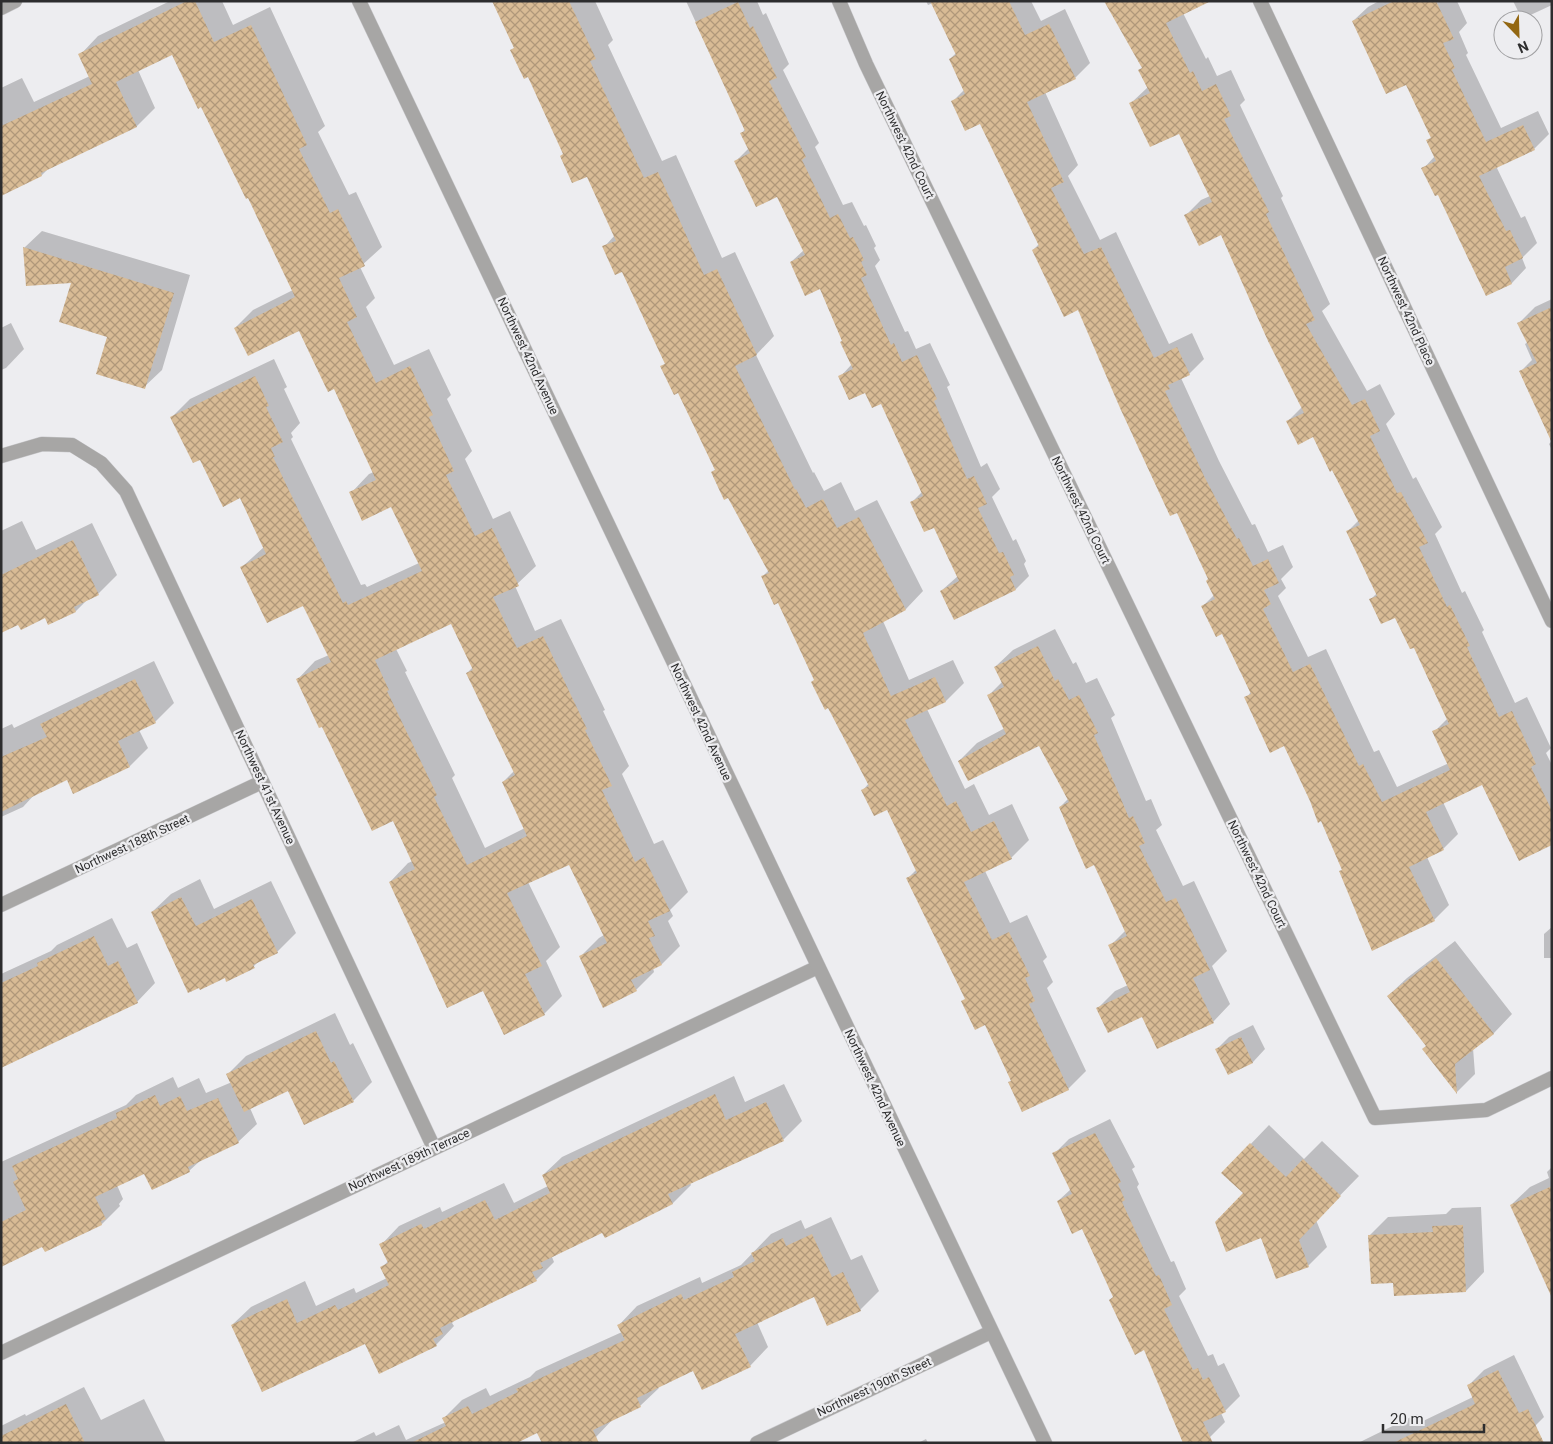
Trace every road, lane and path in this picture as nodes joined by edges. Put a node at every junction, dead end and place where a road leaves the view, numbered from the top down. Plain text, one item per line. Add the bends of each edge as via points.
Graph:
1 (15, 1) edge
2 (359, 1) edge
3 (839, 1) edge
4 (1260, 1) edge
5 (1, 8) edge
6 (1, 456) edge
7 (1552, 621) edge
8 (262, 782) junction
9 (1, 905) edge
10 (818, 967) junction
11 (1552, 1078) edge
12 (434, 1148) junction
13 (991, 1332) junction
14 (1, 1353) edge
15 (757, 1443) edge
16 (1045, 1443) edge

1 - 5 street
2 - 10 street, Northwest 42nd Avenue
3 - 11 street, Northwest 42nd Court via 866,64 1375,1118 1486,1110
4 - 7 street, Northwest 42nd Place
6 - 8 street, Northwest 41st Avenue via 42,444 72,445 101,463 126,491
8 - 9 street, Northwest 188th Street
8 - 12 street, Northwest 41st Avenue
10 - 12 street, Northwest 189th Terrace
10 - 13 street, Northwest 42nd Avenue
12 - 14 street, Northwest 189th Terrace
13 - 15 street, Northwest 190th Street
13 - 16 street, Northwest 42nd Avenue

